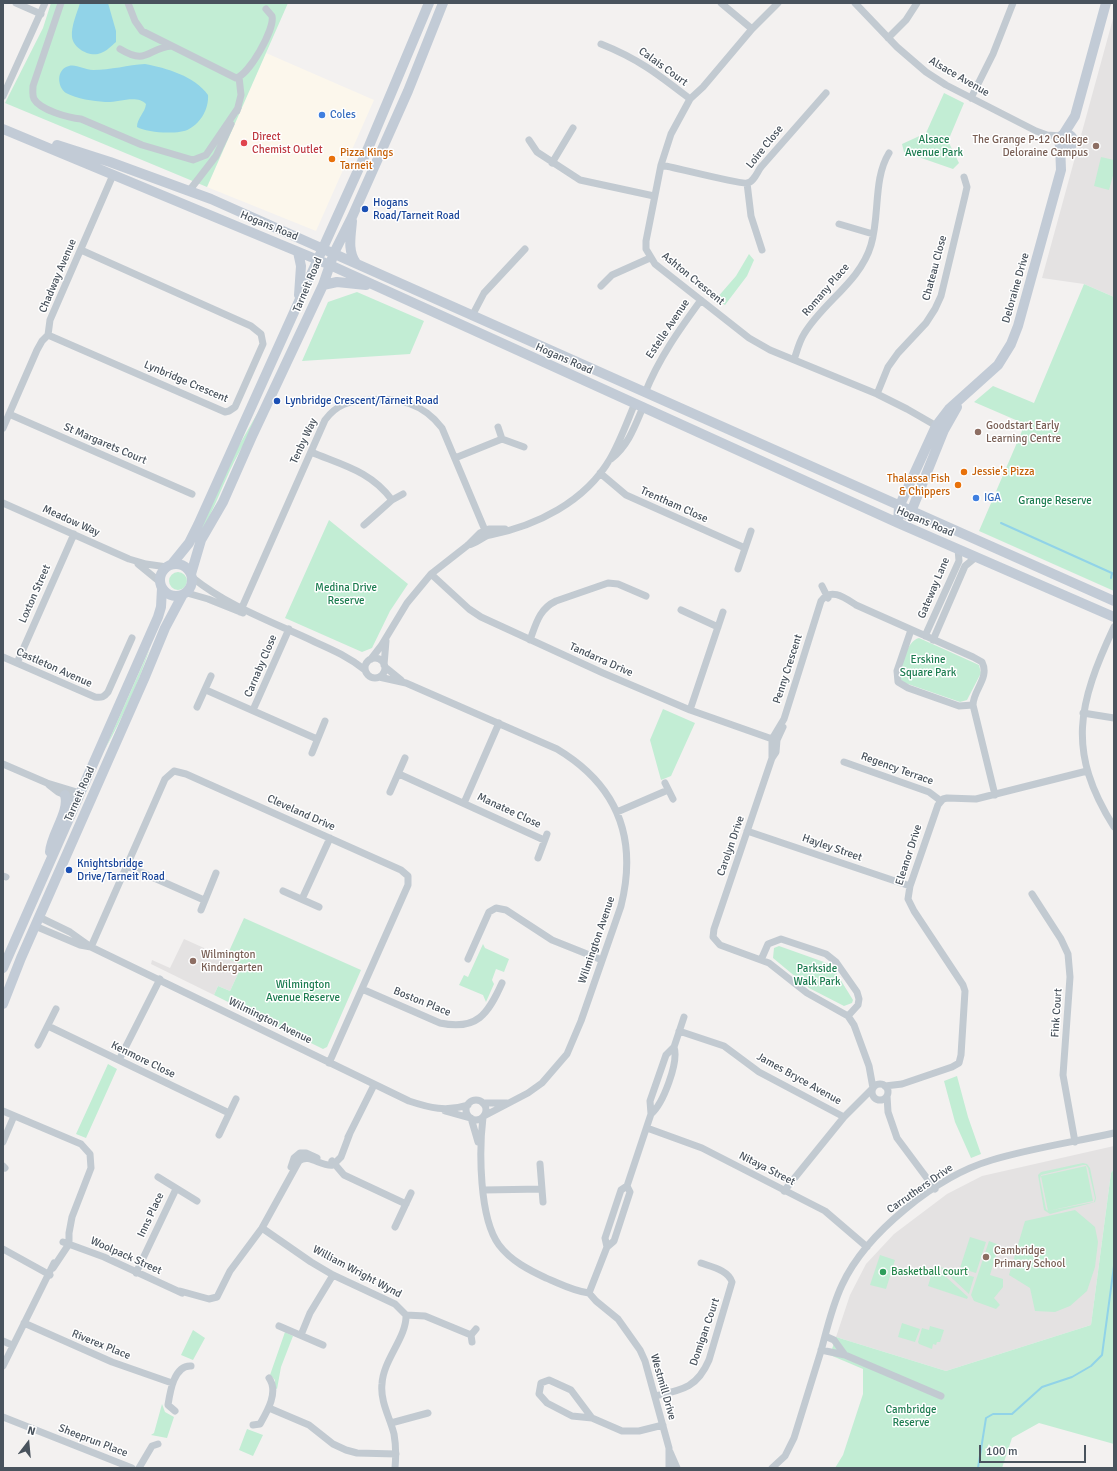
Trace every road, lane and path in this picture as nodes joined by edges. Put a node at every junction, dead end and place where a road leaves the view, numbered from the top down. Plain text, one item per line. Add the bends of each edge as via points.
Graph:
1 (16, 3) edge
2 (45, 3) edge
3 (61, 3) edge
4 (128, 3) edge
5 (429, 3) edge
6 (444, 3) edge
7 (721, 3) edge
8 (778, 3) edge
9 (855, 3) edge
10 (918, 3) edge
11 (1013, 3) edge
12 (1106, 3) edge
13 (266, 9) dead end
14 (41, 14) junction
15 (752, 29) junction
16 (888, 38) junction
17 (601, 44) dead end
18 (172, 46) junction
19 (120, 49) dead end
20 (239, 77) junction
21 (826, 92) dead end
22 (3, 96) edge
23 (971, 98) junction
24 (690, 100) junction
25 (238, 108) junction
26 (573, 128) dead end
27 (3, 129) edge
28 (529, 140) dead end
29 (1064, 140) junction
30 (889, 153) dead end
31 (552, 163) junction
32 (661, 165) junction
33 (131, 170) junction
34 (113, 175) junction
35 (964, 177) dead end
36 (747, 183) junction
37 (189, 191) junction
38 (654, 196) junction
39 (211, 199) junction
40 (352, 217) junction
41 (839, 224) dead end
42 (873, 234) junction
43 (261, 236) junction
44 (322, 248) junction
45 (525, 249) dead end
46 (81, 250) junction
47 (762, 250) dead end
48 (298, 252) junction
49 (334, 253) junction
50 (650, 258) junction
51 (317, 260) junction
52 (356, 263) junction
53 (330, 265) junction
54 (322, 285) junction
55 (375, 286) junction
56 (601, 286) dead end
57 (299, 299) junction
58 (701, 300) junction
59 (472, 316) junction
60 (48, 335) junction
61 (794, 360) junction
62 (645, 393) junction
63 (877, 394) junction
64 (639, 405) junction
65 (9, 414) junction
66 (498, 427) dead end
67 (3, 428) edge
68 (940, 428) junction
69 (502, 439) junction
70 (524, 447) dead end
71 (311, 452) junction
72 (921, 457) junction
73 (455, 458) junction
74 (931, 461) junction
75 (600, 473) junction
76 (192, 494) dead end
77 (403, 494) dead end
78 (392, 500) junction
79 (3, 503) edge
80 (899, 507) junction
81 (911, 512) junction
82 (898, 524) junction
83 (364, 525) dead end
84 (751, 531) dead end
85 (487, 533) junction
86 (74, 534) junction
87 (745, 548) junction
88 (958, 549) junction
89 (976, 557) junction
90 (129, 559) junction
91 (170, 566) junction
92 (738, 569) dead end
93 (431, 574) junction
94 (192, 576) junction
95 (161, 585) junction
96 (822, 586) dead end
97 (185, 594) junction
98 (646, 596) dead end
99 (828, 597) junction
100 (216, 598) junction
101 (1114, 601) edge
102 (680, 609) dead end
103 (241, 610) junction
104 (723, 612) dead end
105 (1114, 616) edge
106 (718, 626) junction
107 (1114, 627) edge
108 (289, 629) junction
109 (911, 630) junction
110 (925, 636) junction
111 (387, 637) junction
112 (132, 638) dead end
113 (530, 640) junction
114 (933, 640) junction
115 (344, 655) junction
116 (3, 657) edge
117 (370, 659) junction
118 (17, 663) junction
119 (384, 666) junction
120 (365, 670) junction
121 (212, 676) dead end
122 (379, 677) junction
123 (406, 683) junction
124 (206, 690) junction
125 (973, 705) junction
126 (196, 707) dead end
127 (253, 710) junction
128 (690, 710) junction
129 (1083, 713) junction
130 (1114, 718) edge
131 (325, 721) dead end
132 (499, 723) junction
133 (317, 739) junction
134 (774, 740) junction
135 (312, 753) dead end
136 (405, 758) dead end
137 (844, 762) dead end
138 (3, 764) edge
139 (1087, 772) junction
140 (399, 774) junction
141 (48, 783) junction
142 (390, 792) dead end
143 (995, 794) junction
144 (65, 795) junction
145 (78, 797) junction
146 (672, 799) dead end
147 (90, 801) junction
148 (940, 801) junction
149 (464, 803) junction
150 (617, 812) junction
151 (1114, 827) edge
152 (747, 831) junction
153 (330, 838) junction
154 (538, 858) dead end
155 (50, 862) junction
156 (127, 866) junction
157 (216, 873) dead end
158 (910, 886) junction
159 (283, 891) dead end
160 (1032, 894) dead end
161 (302, 899) junction
162 (204, 900) junction
163 (319, 907) dead end
164 (201, 910) dead end
165 (33, 919) junction
166 (70, 932) junction
167 (67, 940) junction
168 (92, 947) junction
169 (468, 959) dead end
170 (602, 960) junction
171 (761, 960) junction
172 (4, 965) edge
173 (160, 979) junction
174 (502, 983) dead end
175 (362, 989) junction
176 (3, 1004) edge
177 (56, 1009) dead end
178 (848, 1016) junction
179 (684, 1017) dead end
180 (48, 1026) junction
181 (679, 1031) junction
182 (38, 1045) dead end
183 (119, 1060) junction
184 (329, 1063) junction
185 (869, 1066) junction
186 (374, 1085) junction
187 (873, 1088) junction
188 (886, 1090) junction
189 (236, 1099) dead end
190 (877, 1099) junction
191 (859, 1101) junction
192 (482, 1103) junction
193 (508, 1103) junction
194 (468, 1105) junction
195 (441, 1109) junction
196 (3, 1111) edge
197 (888, 1112) junction
198 (229, 1113) junction
199 (14, 1116) junction
200 (483, 1117) junction
201 (844, 1117) junction
202 (471, 1118) junction
203 (647, 1128) junction
204 (1114, 1133) edge
205 (219, 1135) dead end
206 (3, 1142) edge
207 (1075, 1142) junction
208 (480, 1146) junction
209 (333, 1162) junction
210 (540, 1164) dead end
211 (158, 1177) dead end
212 (176, 1189) junction
213 (542, 1189) junction
214 (935, 1189) junction
215 (484, 1190) junction
216 (784, 1191) junction
217 (411, 1193) dead end
218 (197, 1201) dead end
219 (543, 1202) dead end
220 (406, 1204) junction
221 (395, 1227) dead end
222 (262, 1228) junction
223 (66, 1243) junction
224 (867, 1246) junction
225 (3, 1248) edge
226 (701, 1262) dead end
227 (51, 1272) junction
228 (136, 1273) junction
229 (334, 1275) junction
230 (589, 1293) junction
231 (406, 1315) junction
232 (24, 1323) junction
233 (279, 1326) dead end
234 (300, 1335) junction
235 (473, 1335) dead end
236 (825, 1336) junction
237 (3, 1340) edge
238 (12, 1345) junction
239 (323, 1345) dead end
240 (821, 1350) junction
241 (845, 1355) junction
242 (3, 1366) edge
243 (192, 1366) dead end
244 (269, 1378) dead end
245 (172, 1383) junction
246 (655, 1396) junction
247 (942, 1396) dead end
248 (270, 1408) junction
249 (175, 1411) dead end
250 (428, 1413) dead end
251 (3, 1417) edge
252 (592, 1418) junction
253 (391, 1423) junction
254 (253, 1425) dead end
255 (663, 1425) junction
256 (158, 1444) dead end
257 (669, 1448) junction
258 (396, 1454) junction
259 (132, 1468) edge
260 (139, 1468) edge
261 (395, 1468) edge
262 (669, 1468) edge
263 (677, 1468) edge
264 (772, 1468) edge

1 - 14 street
2 - 14 street
3 - 25 street via 34,86 33,94 40,105 148,147 193,160 206,155
4 - 18 street via 142,31
5 - 44 street, Tarneit Road via 369,146
6 - 40 street, Tarneit Road
7 - 15 street
8 - 15 street, Ashton Crescent
9 - 16 street, Alsace Avenue
10 - 16 street
11 - 23 street via 993,54
12 - 29 street, Deloraine Drive via 1073,121
13 - 20 street via 272,16 272,26 252,64
14 - 22 street
15 - 24 street, Ashton Crescent
16 - 23 street, Alsace Avenue via 926,72
17 - 24 street, Calais Court via 628,55 652,69
18 - 19 street via 140,57
18 - 20 street via 232,77
20 - 25 street via 241,85
21 - 36 street, Loire Close via 761,166 753,180
23 - 29 street, Alsace Avenue via 1047,135
24 - 32 street, Ashton Crescent via 671,134
25 - 37 street via 216,156
26 - 31 street
27 - 33 street, Hogans Road
27 - 34 street, Hogans Road
28 - 31 street via 537,152
29 - 68 street, Deloraine Drive via 1062,163 1011,344 994,370 950,409
30 - 42 street, Romany Place via 882,169
31 - 38 street via 580,180
32 - 36 street, Loire Close
32 - 38 street, Ashton Crescent
33 - 34 street
33 - 37 street, Hogans Road
34 - 43 street, Hogans Road
34 - 46 street, Chadway Avenue
35 - 63 street, Chateau Close via 967,187 941,296 926,323 888,367
36 - 47 street via 751,216
37 - 39 street, Hogans Road
38 - 50 street, Ashton Crescent via 646,241
39 - 43 street via 213,211 244,224
39 - 44 street, Hogans Road
40 - 49 street, Tarneit Road
40 - 52 street via 350,246
41 - 42 street
42 - 61 street, Romany Place via 871,245 858,273 804,334
43 - 48 street, Hogans Road
44 - 49 street, Hogans Road
44 - 51 street, Tarneit Road
45 - 59 street via 484,293
46 - 60 street, Chadway Avenue via 50,320
46 - 60 street, Lynbridge Crescent via 250,326 261,334 263,344 235,407 225,412
48 - 51 street, Hogans Road
48 - 57 street via 301,266
49 - 52 street, Hogans Road
49 - 53 street, Tarneit Road
50 - 56 street via 612,275
50 - 58 street, Ashton Crescent
51 - 53 street, Hogans Road
51 - 57 street, Tarneit Road
52 - 59 street, Hogans Road
53 - 54 street, Tarneit Road
53 - 55 street, Hogans Road
54 - 55 street via 337,282
54 - 94 street, Tarneit Road via 223,502 201,540
55 - 64 street, Hogans Road
57 - 91 street, Tarneit Road via 198,525
58 - 61 street, Ashton Crescent via 749,338
58 - 62 street, Estelle Avenue via 669,344
59 - 62 street, Hogans Road
60 - 65 street, Chadway Avenue via 37,350
61 - 63 street, Ashton Crescent
62 - 64 street
62 - 80 street, Hogans Road
63 - 68 street, Ashton Crescent
64 - 75 street via 631,435 620,452
64 - 82 street, Hogans Road
65 - 67 street, Chadway Avenue
65 - 76 street, St Margarets Court
66 - 69 street
68 - 72 street, Deloraine Drive
68 - 74 street, Deloraine Drive
69 - 70 street
69 - 73 street
71 - 73 street, Tenby Way via 325,420 340,405 385,398 403,400 435,418
71 - 78 street via 368,476
71 - 103 street, Tenby Way
72 - 74 street
72 - 80 street, Deloraine Drive
73 - 85 street, Tenby Way
74 - 81 street, Deloraine Drive
75 - 85 street via 573,501 536,520 504,532
75 - 87 street, Trentham Close via 626,495
77 - 78 street
78 - 83 street
79 - 86 street, Meadow Way
80 - 81 street, Hogans Road
80 - 82 street
81 - 82 street
81 - 101 street, Hogans Road
82 - 88 street, Hogans Road
84 - 87 street
85 - 93 street via 478,543 468,545 454,554
86 - 90 street, Meadow Way
86 - 118 street, Loxton Street
87 - 92 street
88 - 89 street, Hogans Road
88 - 110 street, Gateway Lane via 959,560
89 - 105 street, Hogans Road
89 - 114 street, Gateway Lane via 965,566
90 - 91 street, Meadow Way via 146,564
90 - 95 street, Meadow Way
91 - 94 street via 184,566
91 - 95 street via 161,573
93 - 111 street via 407,603
93 - 113 street, Tandarra Drive via 465,606 481,617
94 - 97 street via 192,587
94 - 100 street
95 - 97 street via 170,596
95 - 145 street, Tarneit Road via 161,607 158,617
96 - 99 street
97 - 100 street
97 - 147 street, Tarneit Road via 162,632
98 - 113 street via 612,583 601,584 556,601 549,604 541,613
99 - 109 street via 838,594
99 - 134 street, Penny Crescent via 821,601 782,732
100 - 103 street
102 - 106 street
103 - 108 street
104 - 106 street
106 - 128 street
107 - 129 street via 1094,673
108 - 115 street
108 - 127 street, Carnaby Close
109 - 110 street
109 - 125 street via 897,671 898,682 959,706
110 - 114 street
111 - 117 street
111 - 119 street
112 - 118 street, Castleton Avenue via 108,692 100,698
113 - 128 street, Tandarra Drive
114 - 125 street via 982,662 984,675
115 - 117 street
115 - 120 street
116 - 118 street, Castleton Avenue
117 - 119 street via 379,659
117 - 120 street via 365,664
119 - 122 street via 383,674
119 - 123 street, Wilmington Avenue
120 - 122 street via 370,677
121 - 124 street
122 - 123 street, Wilmington Avenue
123 - 132 street, Wilmington Avenue
124 - 126 street
124 - 127 street, Carnaby Close
125 - 143 street
127 - 133 street, Carnaby Close
128 - 134 street, Tandarra Drive
129 - 130 street
129 - 139 street via 1083,750
131 - 133 street
132 - 149 street, Manatee Close
132 - 150 street, Wilmington Avenue via 574,759 598,782
133 - 135 street
134 - 152 street, Carolyn Drive via 776,752
136 - 140 street
137 - 148 street, Regency Terrace via 929,792
138 - 141 street
139 - 143 street
139 - 151 street via 1100,804
140 - 142 street
140 - 149 street, Manatee Close
141 - 144 street
141 - 145 street
143 - 148 street via 976,799 947,798
144 - 145 street
144 - 155 street via 66,805 50,843
145 - 147 street
145 - 155 street, Tarneit Road
146 - 150 street via 666,787
147 - 165 street, Tarneit Road
148 - 158 street, Eleanor Drive
149 - 154 street, Manatee Close via 546,837
150 - 170 street, Wilmington Avenue via 626,837 626,887
152 - 158 street, Hayley Street
152 - 171 street, Carolyn Drive via 714,929 716,941 723,947
153 - 156 street, Cleveland Drive via 174,771 165,779
153 - 161 street
153 - 175 street, Cleveland Drive via 401,870 409,878
155 - 165 street, Tarneit Road
156 - 162 street
156 - 168 street, Cleveland Drive
157 - 162 street
158 - 188 street, Eleanor Drive via 910,904 963,985 966,1000 961,1055 959,1063 952,1067
159 - 161 street
160 - 207 street, Fink Court via 1068,954 1070,977 1063,1075
161 - 163 street
162 - 164 street
165 - 166 street, Wilmington Avenue
165 - 167 street, Wilmington Avenue
165 - 172 street
165 - 176 street, Tarneit Road
166 - 167 street
166 - 168 street, Wilmington Avenue
167 - 168 street, Wilmington Avenue
168 - 173 street, Wilmington Avenue
169 - 170 street via 489,912 496,908 516,915 552,940
170 - 193 street, Wilmington Avenue via 582,1021 567,1054 542,1083
171 - 178 street via 777,968 807,993
171 - 178 street via 768,944 781,939 826,954 836,962 858,995 858,1004
173 - 183 street
173 - 184 street, Wilmington Avenue
174 - 175 street, Boston Place via 491,1007 477,1021 453,1026 440,1023
175 - 184 street, Cleveland Drive
177 - 180 street
178 - 185 street via 854,1025
179 - 181 street
180 - 182 street
180 - 183 street, Kenmore Close
181 - 201 street, James Bryce Avenue via 724,1046 759,1072
181 - 203 street via 674,1047 674,1064 660,1105 652,1114
183 - 198 street, Kenmore Close
184 - 186 street, Wilmington Avenue
185 - 187 street
185 - 188 street
186 - 195 street, Wilmington Avenue via 428,1108
186 - 209 street
187 - 188 street via 878,1084
187 - 190 street via 873,1096
187 - 191 street
188 - 190 street via 883,1099
188 - 197 street
189 - 198 street
190 - 191 street
190 - 197 street
191 - 201 street
192 - 193 street, Wilmington Avenue
192 - 194 street via 475,1101
192 - 200 street via 486,1109
193 - 200 street, Wilmington Avenue
194 - 195 street, Wilmington Avenue
194 - 202 street via 467,1113
195 - 202 street, Wilmington Avenue via 450,1114
196 - 199 street
197 - 214 street via 897,1138
198 - 205 street
199 - 206 street
199 - 223 street via 79,1148 85,1155 88,1163 83,1187 66,1229
200 - 202 street via 477,1120
200 - 208 street
201 - 216 street
202 - 208 street
203 - 216 street, Nitaya Street via 696,1145
203 - 230 street via 627,1186 630,1192 614,1241 607,1247
204 - 207 street, Carruthers Drive
207 - 214 street, Carruthers Drive via 992,1160 954,1177
208 - 215 street
209 - 220 street via 344,1175
209 - 222 street, Woolpack Street via 309,1153 300,1153 294,1158
210 - 213 street
211 - 212 street, Inns Place
212 - 218 street, Inns Place
212 - 228 street, Inns Place
213 - 215 street
213 - 219 street
214 - 224 street, Carruthers Drive via 894,1219
215 - 230 street via 487,1215 494,1237 506,1253 535,1272 574,1291
216 - 224 street, Nitaya Street via 830,1215
217 - 220 street
220 - 221 street
222 - 228 street, Woolpack Street via 236,1265 224,1293 217,1302 202,1302
222 - 229 street, William Wright Wynd via 310,1262
223 - 227 street via 57,1254
223 - 228 street, Woolpack Street
224 - 236 street, Carruthers Drive via 841,1286
225 - 227 street
226 - 246 street, Domigan Court via 728,1274 732,1282 709,1360 696,1382 685,1389
227 - 232 street
229 - 231 street, William Wright Wynd via 395,1304
229 - 234 street via 310,1313
230 - 246 street, Westmill Drive via 596,1302 618,1319 640,1350
231 - 235 street via 426,1316
231 - 253 street via 406,1325 388,1361 382,1384
232 - 238 street
232 - 245 street, Riverex Place via 112,1362
233 - 234 street
234 - 239 street
236 - 240 street, Carruthers Drive
236 - 241 street via 834,1340
237 - 238 street
238 - 242 street
240 - 241 street
240 - 264 street, Carruthers Drive via 790,1447 782,1460
241 - 247 street
243 - 245 street via 185,1366
244 - 248 street via 272,1387
245 - 249 street via 168,1405
246 - 255 street, Westmill Drive
248 - 254 street via 260,1424
248 - 258 street via 309,1425 333,1444 346,1450 356,1453
250 - 253 street
251 - 259 street, Sheeprun Place
252 - 252 street via 576,1417 547,1403 539,1394 541,1383 549,1380 571,1390
252 - 255 street via 615,1429 628,1431
253 - 258 street
255 - 257 street, Westmill Drive
256 - 260 street, Sheeprun Place via 152,1446
257 - 262 street, Westmill Drive
257 - 263 street, Westmill Drive
258 - 261 street

